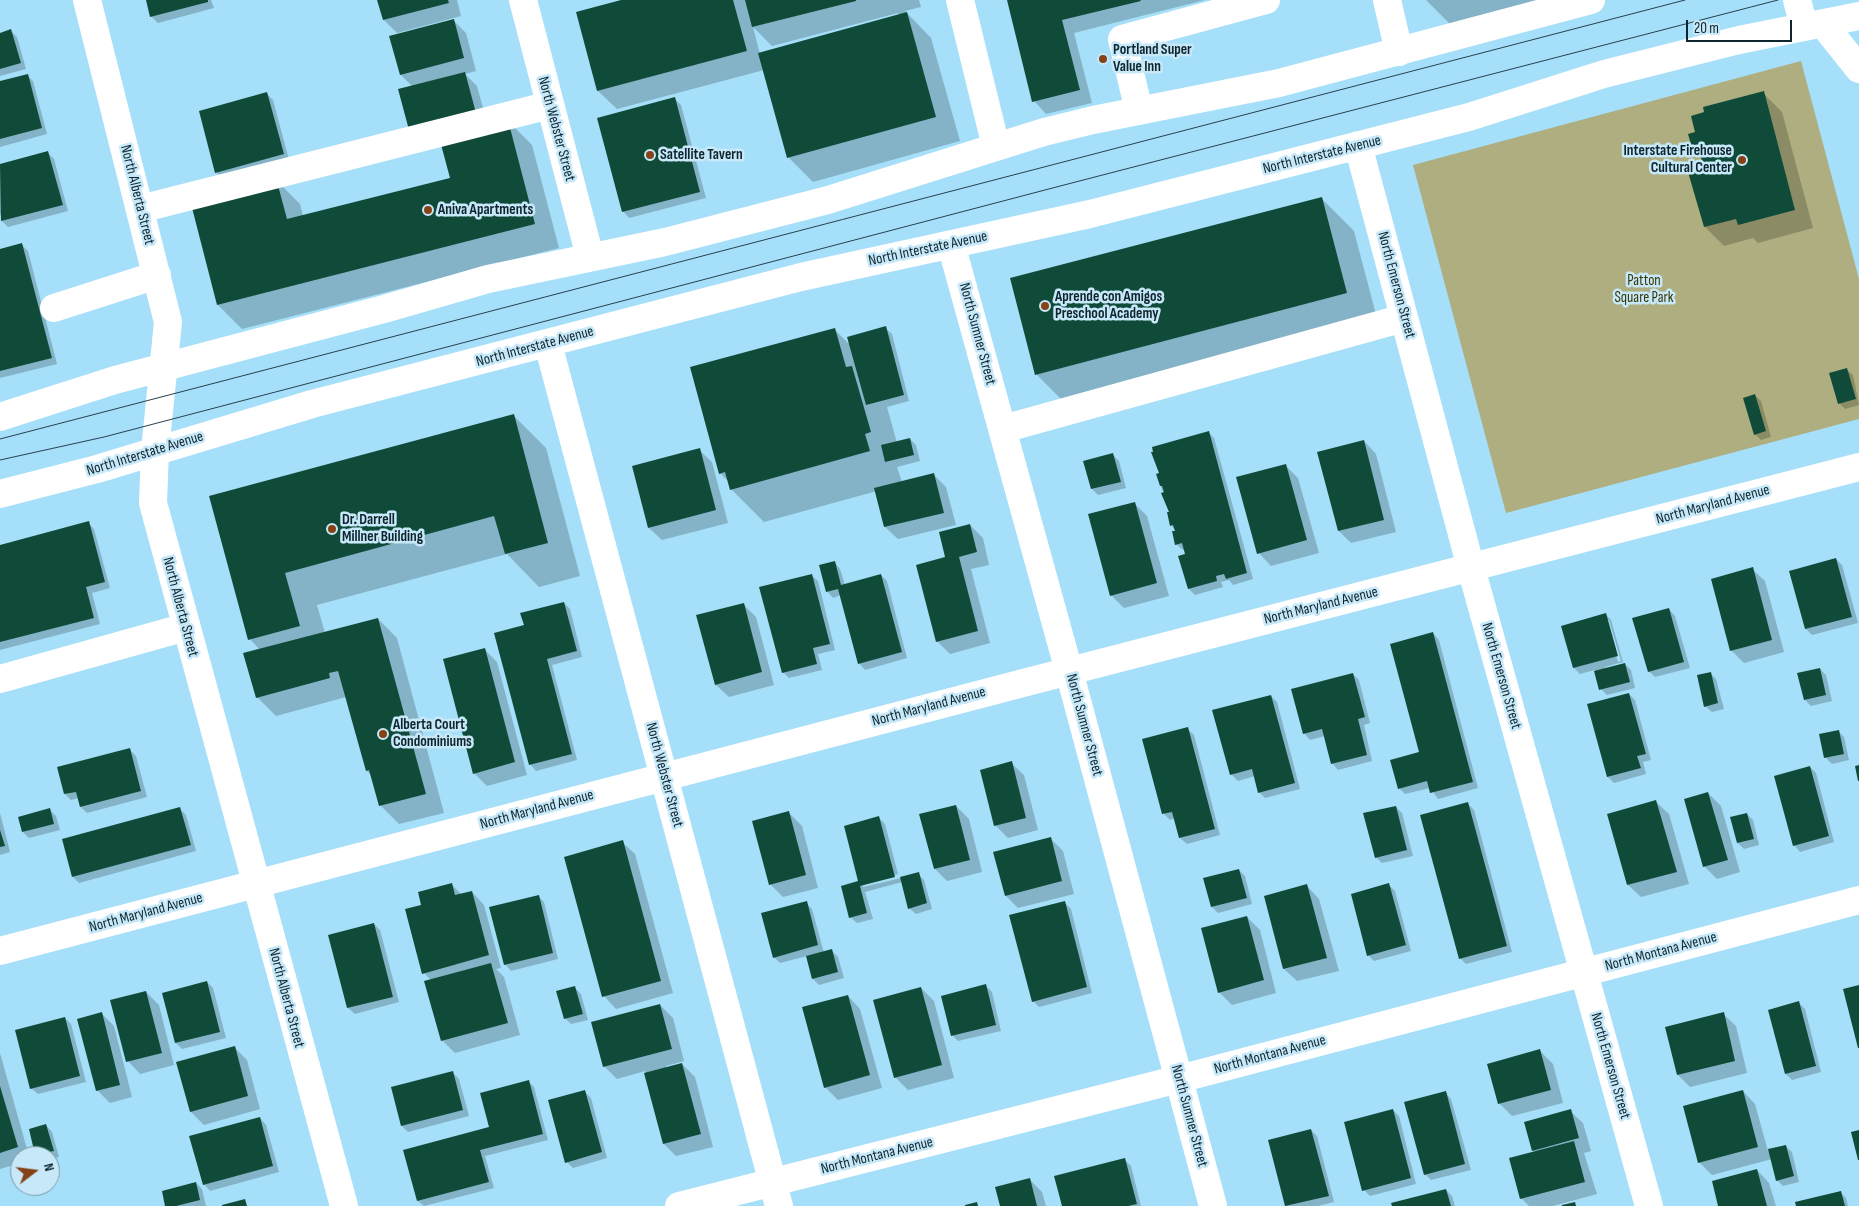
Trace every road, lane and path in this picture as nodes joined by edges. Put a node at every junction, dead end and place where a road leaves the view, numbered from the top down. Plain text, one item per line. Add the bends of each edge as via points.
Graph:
1 (87, 0) edge
2 (523, 0) edge
3 (960, 0) edge
4 (1266, 0) edge
5 (1386, 0) edge
6 (1591, 0) edge
7 (1797, 0) edge
8 (1859, 16) edge
9 (1813, 25) junction
10 (1399, 52) junction
11 (1859, 69) edge
12 (550, 105) junction
13 (1139, 111) junction
14 (1358, 145) junction
15 (996, 147) junction
16 (140, 209) junction
17 (951, 244) junction
18 (590, 257) junction
19 (157, 275) junction
20 (54, 308) dead end
21 (1404, 318) junction
22 (548, 344) junction
23 (162, 368) junction
24 (0, 417) edge
25 (1003, 428) junction
26 (155, 451) junction
27 (1859, 466) edge
28 (0, 494) edge
29 (1471, 568) junction
30 (186, 627) junction
31 (1069, 671) junction
32 (0, 679) edge
33 (664, 777) junction
34 (255, 884) junction
35 (1859, 900) edge
36 (0, 951) edge
37 (1584, 972) junction
38 (1179, 1079) junction
39 (776, 1194) edge
40 (344, 1206) edge
41 (679, 1206) edge
42 (1213, 1206) edge
43 (1649, 1206) edge

1 - 16 street, North Alberta Street
2 - 12 street, North Webster Street
3 - 15 street
4 - 13 street via 1122,39
5 - 10 street
6 - 10 street
7 - 9 street
8 - 9 street, North Interstate Avenue
9 - 11 street
9 - 14 street, North Interstate Avenue via 1604,74 1469,117
10 - 13 street via 1279,83
12 - 16 street
12 - 18 street, North Webster Street
13 - 15 street via 1044,132
14 - 17 street, North Interstate Avenue via 1090,214
14 - 21 street, North Emerson Street
15 - 18 street via 828,200 665,242
16 - 19 street, North Alberta Street
17 - 22 street, North Interstate Avenue via 801,277
17 - 25 street, North Sumner Street
18 - 23 street via 488,279
19 - 20 street
19 - 23 street, North Alberta Street via 168,322
21 - 25 street
21 - 29 street, North Emerson Street
22 - 26 street, North Interstate Avenue via 312,404
22 - 33 street, North Webster Street
23 - 24 street
23 - 26 street, North Alberta Street
25 - 31 street, North Sumner Street
26 - 28 street, North Interstate Avenue
26 - 30 street, North Alberta Street via 153,503
27 - 29 street, North Maryland Avenue
29 - 31 street, North Maryland Avenue
29 - 37 street, North Emerson Street
30 - 32 street
30 - 34 street, North Alberta Street
31 - 33 street, North Maryland Avenue
31 - 38 street, North Sumner Street
33 - 34 street, North Maryland Avenue
33 - 39 street, North Webster Street
34 - 36 street, North Maryland Avenue
34 - 40 street, North Alberta Street
35 - 37 street, North Montana Avenue
37 - 38 street, North Montana Avenue
37 - 43 street, North Emerson Street
38 - 39 street, North Montana Avenue
38 - 42 street, North Sumner Street
39 - 41 street, North Montana Avenue

